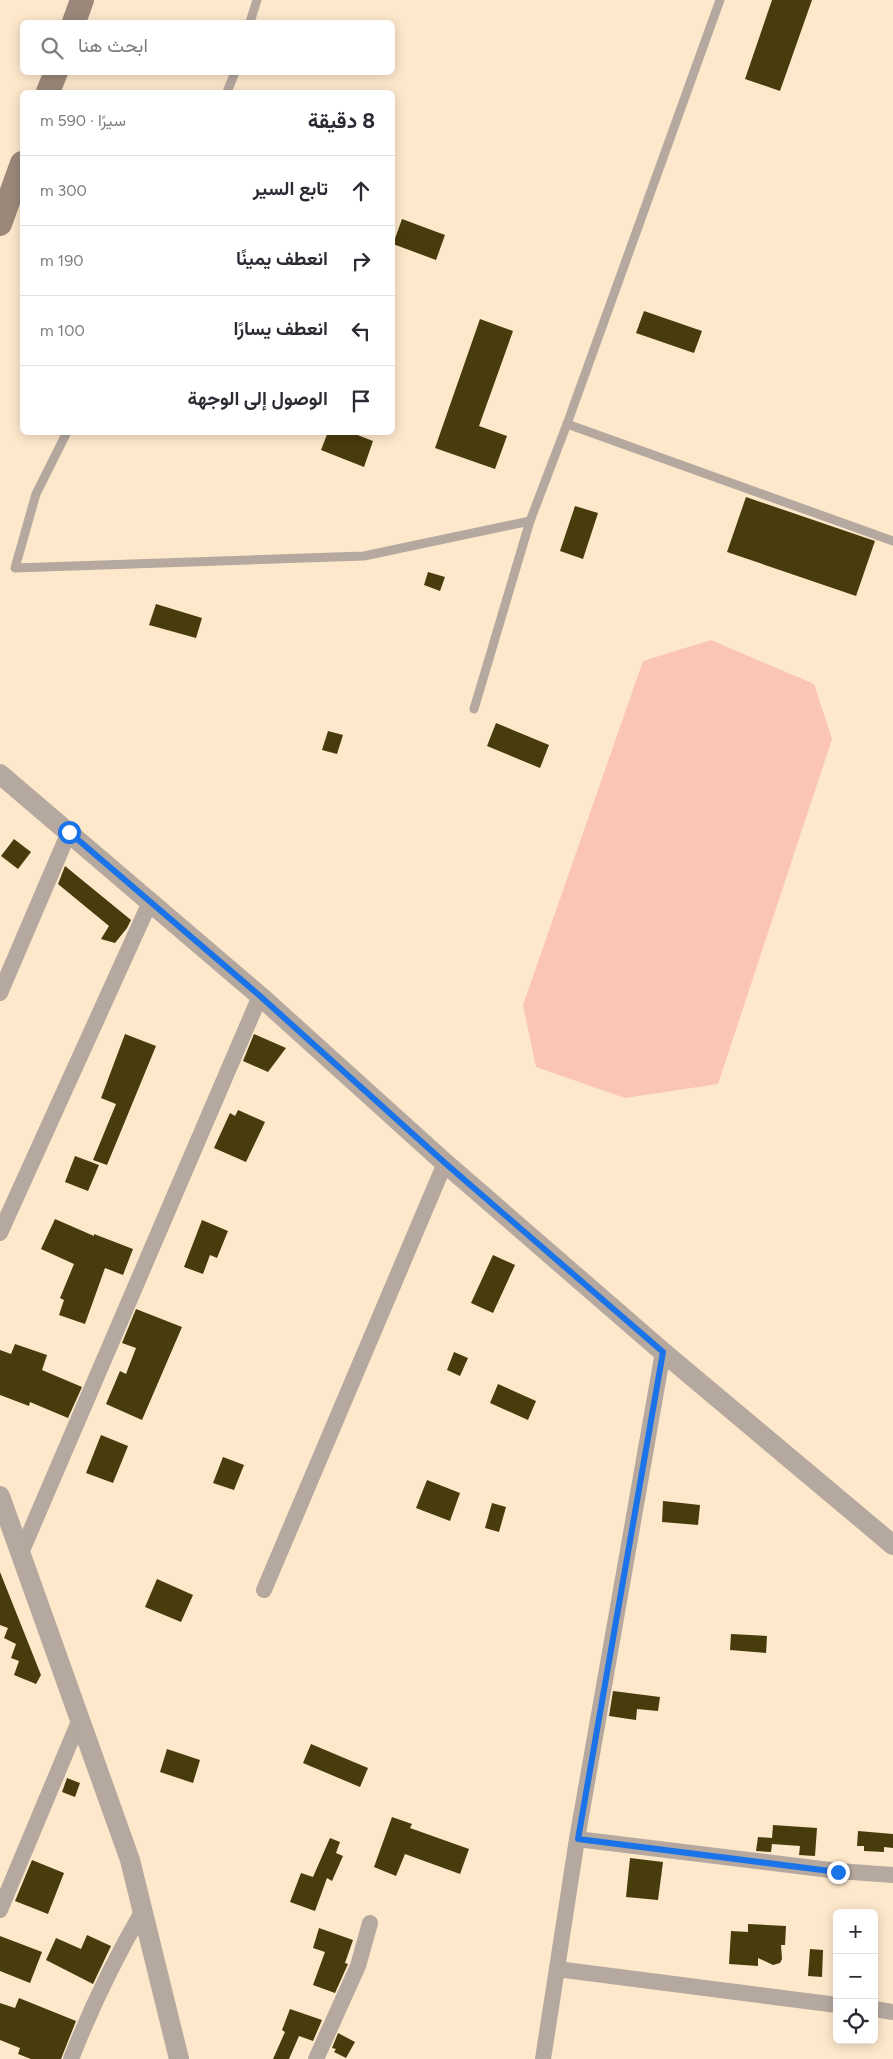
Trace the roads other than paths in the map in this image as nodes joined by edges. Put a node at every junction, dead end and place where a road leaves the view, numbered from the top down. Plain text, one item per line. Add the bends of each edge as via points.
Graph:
1 (82, 0) edge
2 (257, 0) edge
3 (720, 0) edge
4 (75, 20) edge
5 (251, 20) edge
6 (55, 75) edge
7 (234, 75) edge
8 (49, 90) edge
9 (228, 90) edge
10 (20, 169) edge
11 (0, 224) edge
12 (567, 424) junction
13 (66, 435) edge
14 (530, 521) junction
15 (893, 541) edge
16 (474, 709) dead end
17 (0, 774) edge
18 (69, 832) junction
19 (150, 902) junction
20 (0, 993) edge
21 (260, 996) junction
22 (445, 1163) junction
23 (0, 1233) edge
24 (663, 1352) junction
25 (0, 1496) edge
26 (893, 1545) edge
27 (21, 1553) junction
28 (264, 1590) dead end
29 (80, 1719) junction
30 (578, 1839) junction
31 (893, 1874) edge
32 (0, 1910) edge
33 (142, 1912) junction
34 (370, 1923) dead end
35 (557, 1969) junction
36 (833, 2004) edge
37 (878, 2010) edge
38 (893, 2012) edge
39 (70, 2059) edge
40 (179, 2059) edge
41 (316, 2059) edge
42 (543, 2059) edge

1 - 4 main road
2 - 5 lane
3 - 12 lane
6 - 8 main road
7 - 9 lane
10 - 11 main road
12 - 14 lane
12 - 15 lane
13 - 14 lane via 36,494 15,568 364,556
14 - 16 lane
17 - 18 street
18 - 19 street
18 - 20 street
19 - 21 street
19 - 23 street
21 - 22 street
21 - 27 street
22 - 24 street
22 - 28 street
24 - 26 street
24 - 30 street
25 - 27 street
27 - 29 street
29 - 32 street
29 - 33 street via 130,1860
30 - 31 street via 838,1872
30 - 35 street
33 - 39 street via 114,1961
33 - 40 street
34 - 41 street via 358,1966
35 - 36 street
35 - 42 street
37 - 38 street

